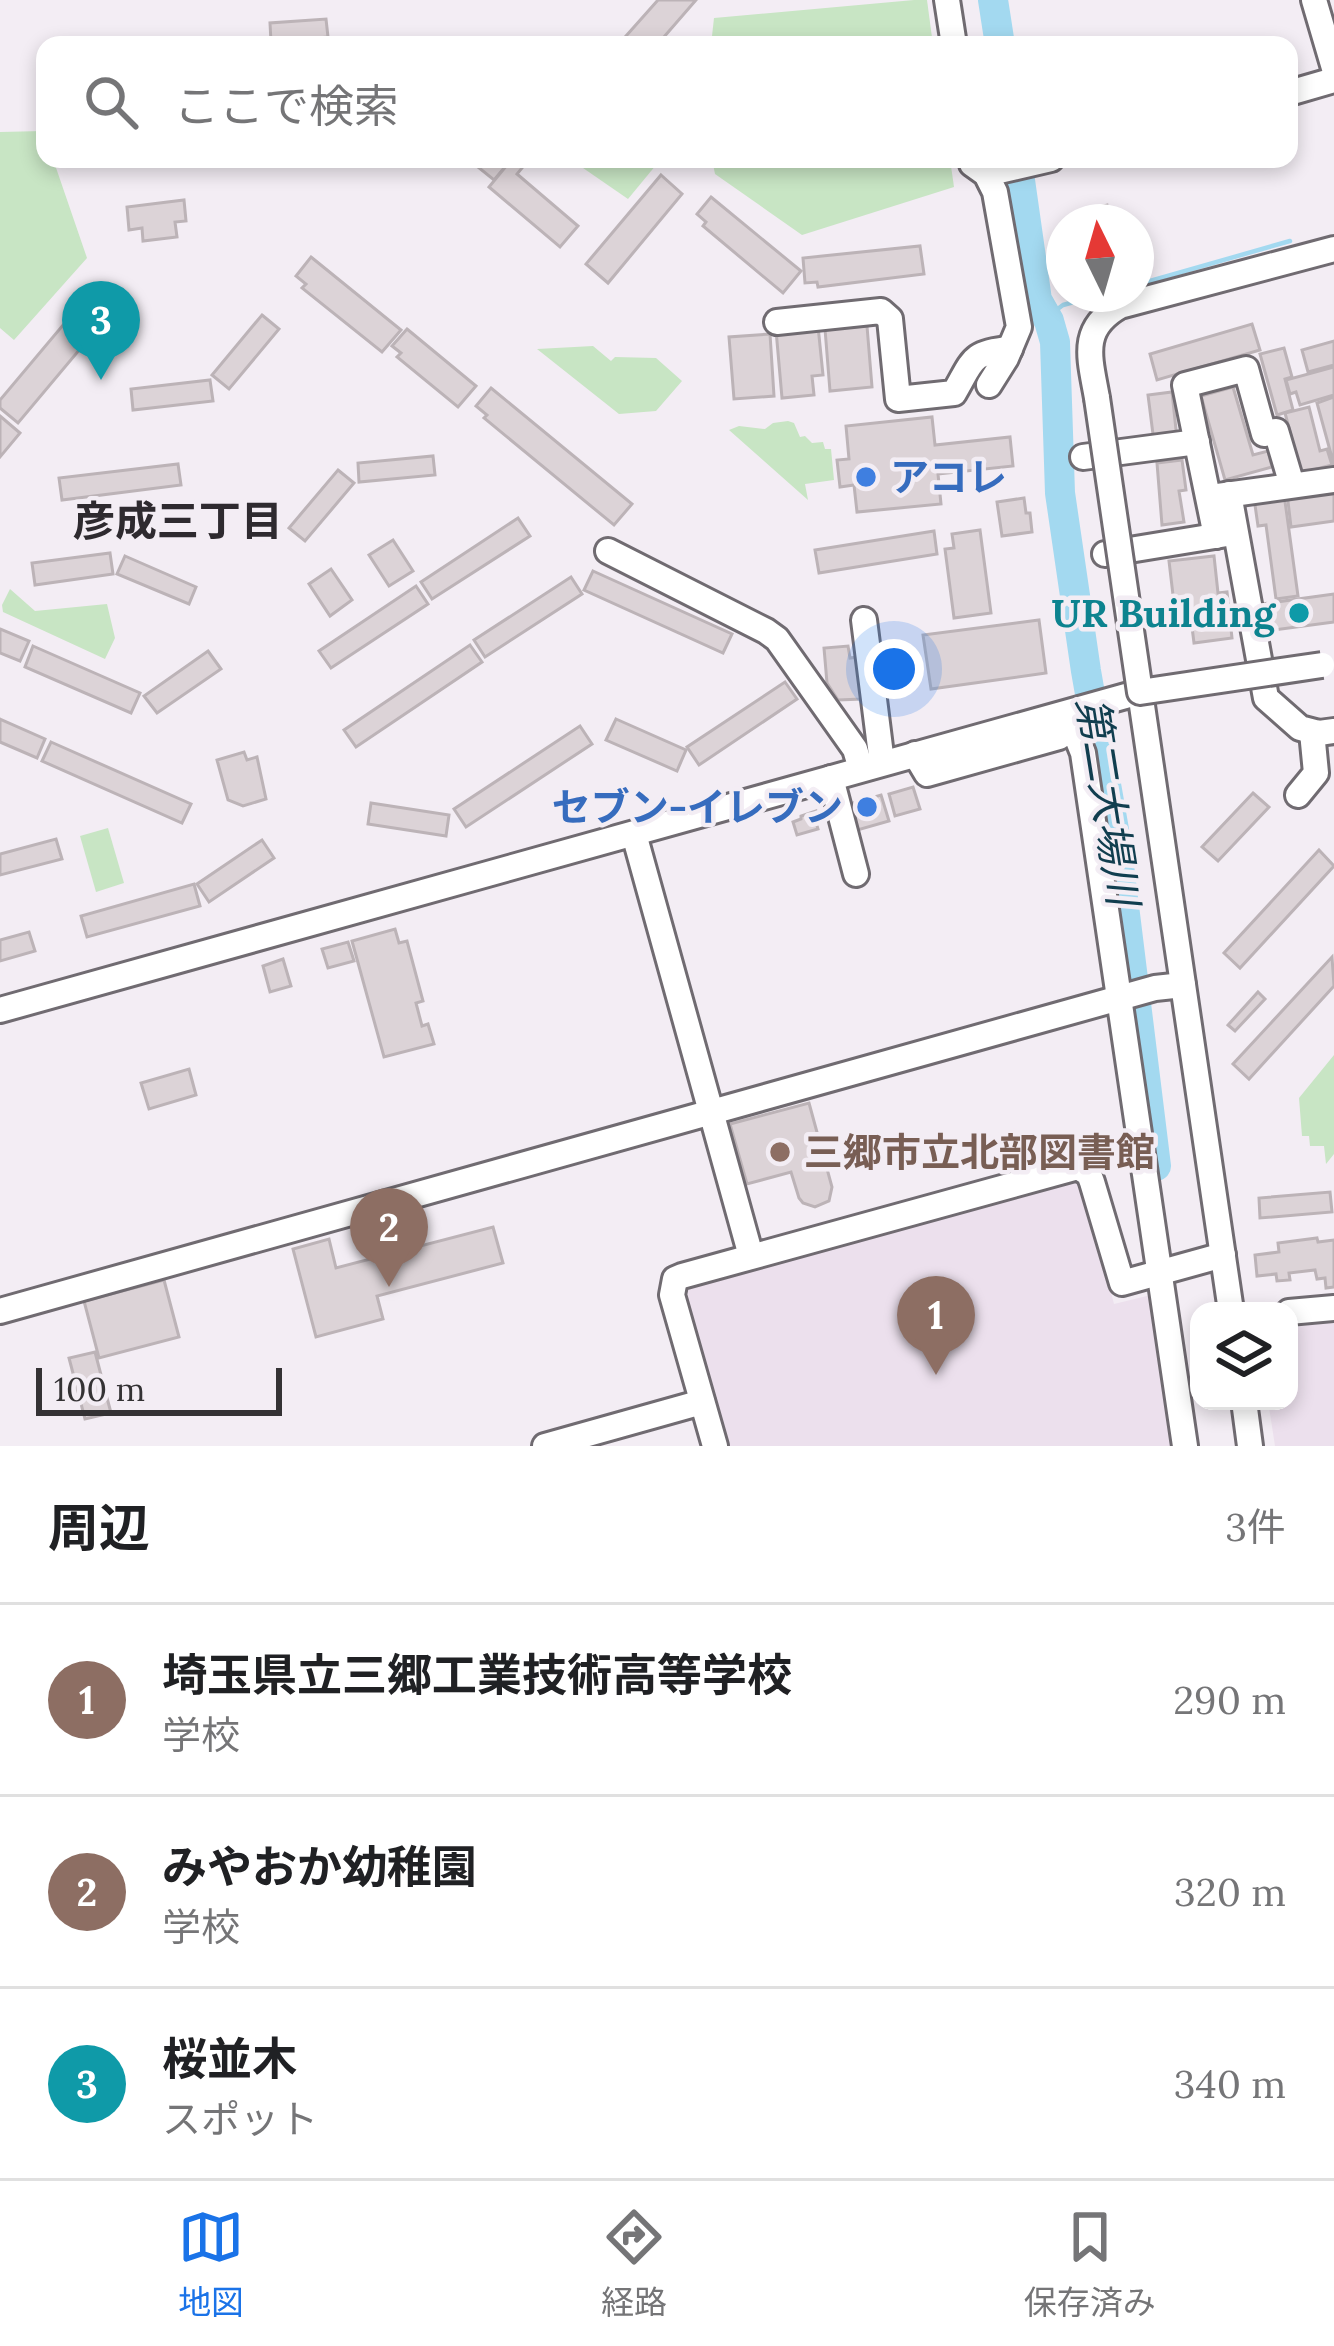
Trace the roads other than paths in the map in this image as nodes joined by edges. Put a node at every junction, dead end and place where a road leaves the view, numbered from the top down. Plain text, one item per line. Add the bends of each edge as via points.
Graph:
1 (947, 0) edge
2 (1314, 0) edge
3 (953, 36) edge
4 (1334, 68) edge
5 (1334, 80) edge
6 (1298, 90) edge
7 (986, 168) edge
8 (1334, 249) edge
9 (776, 322) dead end
10 (1010, 349) junction
11 (989, 385) dead end
12 (1196, 442) junction
13 (1083, 457) dead end
14 (1334, 479) edge
15 (1292, 485) junction
16 (1219, 496) junction
17 (1226, 534) junction
18 (608, 550) dead end
19 (1105, 554) dead end
20 (864, 620) dead end
21 (1328, 664) edge
22 (1140, 692) junction
23 (1323, 732) edge
24 (916, 754) junction
25 (872, 766) junction
26 (831, 778) junction
27 (1298, 795) dead end
28 (634, 834) junction
29 (856, 874) dead end
30 (1183, 985) junction
31 (1119, 998) junction
32 (0, 1010) edge
33 (711, 1112) junction
34 (751, 1256) junction
35 (1211, 1258) junction
36 (1162, 1272) junction
37 (1228, 1302) edge
38 (1334, 1308) edge
39 (0, 1311) edge
40 (1298, 1311) edge
41 (702, 1402) junction
42 (1245, 1410) edge
43 (544, 1446) edge
44 (715, 1446) edge
45 (1185, 1446) edge
46 (1250, 1446) edge

1 - 3 street
2 - 4 street
5 - 6 street
7 - 10 street via 1017,305
8 - 22 street, bridge via 1120,306 1094,329
9 - 10 street via 881,311 890,319 898,399 954,393 975,357
10 - 11 street
12 - 13 street
12 - 15 street via 1185,386 1246,369 1264,434 1276,431
12 - 16 street
14 - 15 street
15 - 16 street
16 - 17 street
17 - 19 street
17 - 23 street via 1266,698 1300,728
18 - 25 street via 777,639
20 - 25 street
21 - 22 street, bridge
22 - 24 street
22 - 30 street
23 - 27 street via 1316,773
24 - 25 street
24 - 31 street via 927,774 1068,730 1077,738
25 - 26 street
26 - 28 street
26 - 29 street
28 - 32 street
28 - 33 street
30 - 31 street
30 - 35 street
31 - 33 street
31 - 36 street
33 - 34 street
33 - 39 street
34 - 36 street via 1078,1167 1089,1174 1122,1283
34 - 41 street via 672,1286
35 - 36 street
35 - 37 street
36 - 45 street
38 - 40 street
41 - 43 street
41 - 44 street
42 - 46 street

